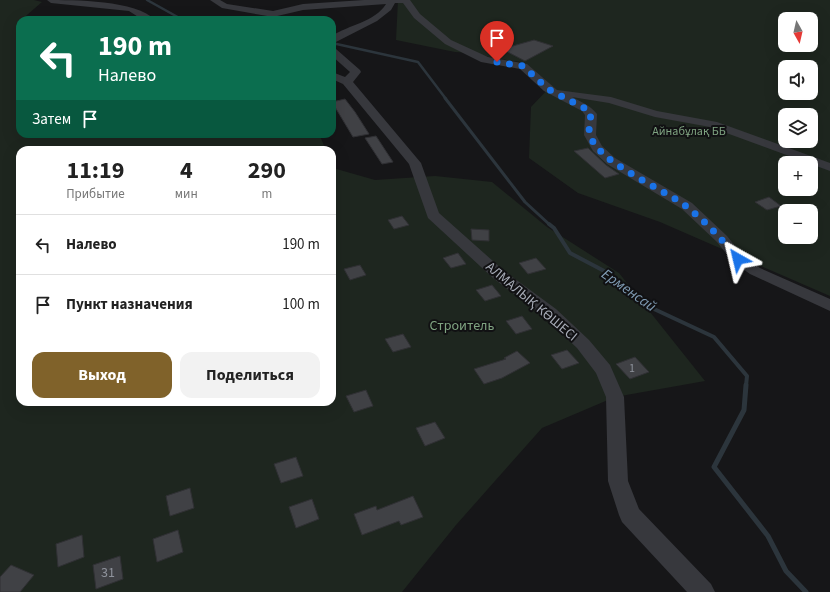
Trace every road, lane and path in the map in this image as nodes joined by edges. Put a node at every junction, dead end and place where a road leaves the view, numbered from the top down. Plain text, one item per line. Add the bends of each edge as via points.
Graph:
1 (51, 0) edge
2 (214, 0) edge
3 (396, 0) edge
4 (143, 16) edge
5 (336, 38) edge
6 (336, 54) edge
7 (339, 78) edge
8 (548, 89) junction
9 (830, 167) edge
10 (830, 305) edge
11 (703, 592) edge

1 - 4 street via 131,9
2 - 3 street via 225,6 273,14 303,6
3 - 5 street via 376,18
3 - 8 street via 406,2 417,16 448,42 485,60 523,66
6 - 7 street via 356,72
7 - 11 street, АЛМАЛЫҚ КӨШЕСІ via 415,163 433,215 498,274 550,312 583,344 604,370 615,397 618,482 630,515
8 - 9 street via 611,100 655,114 713,124
8 - 10 street via 591,114 590,135 597,148 611,161 687,206 722,239 738,259 755,271

